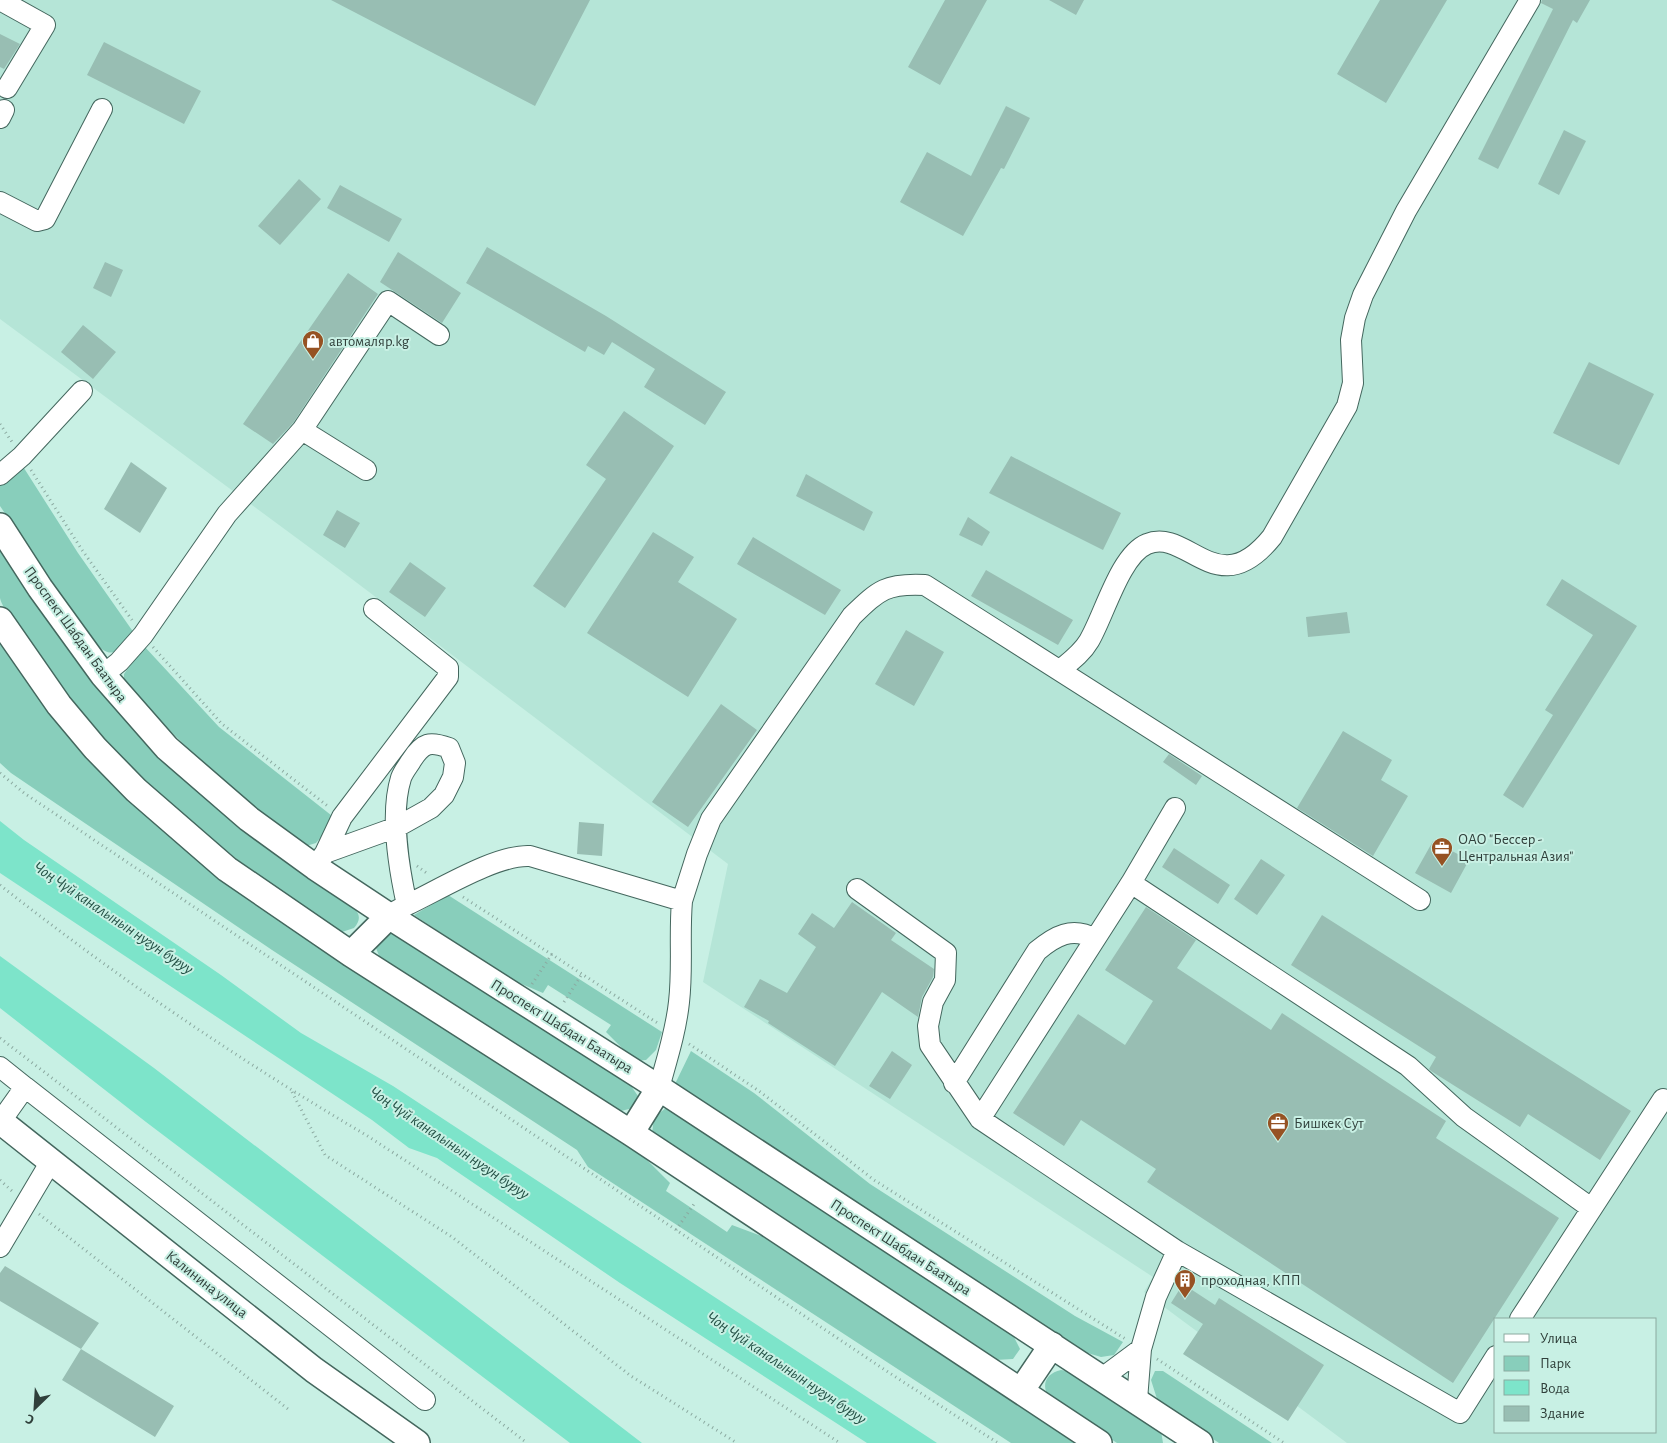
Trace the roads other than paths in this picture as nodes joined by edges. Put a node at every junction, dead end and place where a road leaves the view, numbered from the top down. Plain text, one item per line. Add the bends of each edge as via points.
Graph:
1 (0, 0) edge
2 (1530, 0) edge
3 (7, 88) dead end
4 (102, 109) dead end
5 (0, 202) edge
6 (438, 335) dead end
7 (82, 391) dead end
8 (302, 430) junction
9 (366, 470) dead end
10 (0, 475) edge
11 (0, 526) edge
12 (374, 609) dead end
13 (0, 620) edge
14 (1060, 670) junction
15 (103, 676) junction
16 (1175, 808) dead end
17 (320, 860) junction
18 (1131, 883) junction
19 (857, 889) dead end
20 (1420, 900) dead end
21 (682, 901) junction
22 (398, 910) junction
23 (1095, 939) junction
24 (351, 954) junction
25 (0, 1067) edge
26 (954, 1083) junction
27 (25, 1087) junction
28 (659, 1088) junction
29 (1663, 1099) dead end
30 (980, 1119) junction
31 (0, 1121) edge
32 (631, 1133) junction
33 (51, 1161) junction
34 (1591, 1208) junction
35 (0, 1247) edge
36 (1177, 1251) junction
37 (1521, 1318) edge
38 (1052, 1345) junction
39 (1141, 1349) junction
40 (1494, 1359) edge
41 (1102, 1378) junction
42 (1021, 1391) junction
43 (425, 1400) dead end
44 (1137, 1400) junction
45 (1187, 1439) edge
46 (417, 1443) edge
47 (1099, 1443) edge

1 - 3 lane via 45,25
2 - 14 lane via 1406,211 1363,295 1351,340 1353,384 1347,406 1272,537 1248,561 1233,565 1218,564 1160,542 1148,544 1135,552 1089,640 1080,653
4 - 5 lane via 45,220 36,221
6 - 8 lane via 388,301
7 - 10 lane
8 - 9 lane
8 - 15 lane via 227,514 143,635
11 - 15 main road, Проспект Шабдан Баатыра
12 - 17 lane via 448,668 448,677 342,816
13 - 24 main road via 59,705 136,790 227,869
14 - 20 lane
14 - 21 lane via 925,585 891,586 876,593 852,616 711,819
15 - 17 main road, Проспект Шабдан Баатыра via 168,748 206,783 249,819
16 - 18 lane
17 - 22 main road, Проспект Шабдан Баатыра
17 - 22 lane via 397,827 400,855
18 - 23 lane
18 - 34 lane via 1408,1066 1464,1117
19 - 26 lane via 946,953 945,980 933,1002 928,1026 930,1045
21 - 22 lane via 530,856 507,858
21 - 28 lane via 679,1001 674,1034
22 - 24 main road
22 - 28 main road, Проспект Шабдан Баатыра
23 - 26 lane via 1084,933 1068,933 1036,951
23 - 30 lane
24 - 32 main road
25 - 27 lane
26 - 30 lane
27 - 31 lane
27 - 43 lane
28 - 32 main road
28 - 38 main road, Проспект Шабдан Баатыра
29 - 34 lane
30 - 36 lane
31 - 33 main road, Калинина улица
32 - 42 main road
33 - 35 lane
33 - 46 main road, Калинина улица via 314,1370
34 - 37 lane
36 - 39 lane via 1156,1297
36 - 40 lane via 1460,1412
38 - 41 main road, Проспект Шабдан Баатыра
38 - 42 main road
39 - 41 lane
39 - 44 lane
41 - 44 main road, Проспект Шабдан Баатыра
42 - 47 main road
44 - 45 main road, Проспект Шабдан Баатыра

